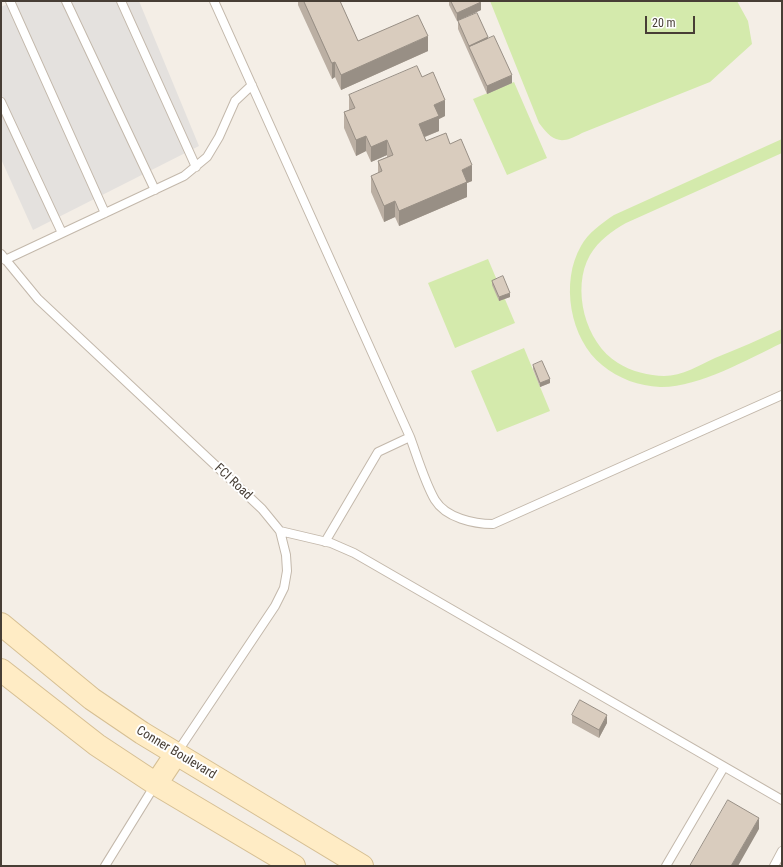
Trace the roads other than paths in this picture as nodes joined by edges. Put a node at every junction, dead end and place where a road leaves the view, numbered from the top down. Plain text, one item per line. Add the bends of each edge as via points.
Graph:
1 (10, 1) edge
2 (66, 1) edge
3 (121, 1) edge
4 (214, 1) edge
5 (252, 85) junction
6 (1, 102) edge
7 (196, 167) junction
8 (155, 190) junction
9 (105, 213) junction
10 (62, 233) junction
11 (3, 257) edge
12 (782, 395) edge
13 (410, 437) junction
14 (280, 532) junction
15 (325, 542) junction
16 (1, 624) edge
17 (1, 670) edge
18 (176, 754) junction
19 (724, 767) junction
20 (156, 784) junction
21 (782, 800) edge
22 (782, 851) edge
23 (105, 866) edge
24 (294, 866) edge
25 (362, 866) edge
26 (666, 866) edge
27 (774, 866) edge

1 - 9 lane
2 - 8 lane
3 - 7 lane
4 - 5 lane
5 - 7 lane via 235,101 219,138 207,157
5 - 13 lane
6 - 10 lane
7 - 8 lane
8 - 9 lane
9 - 10 lane
10 - 11 lane
11 - 14 lane, FCI Road via 38,299 262,509
12 - 13 lane via 493,524 476,524 462,520 447,512 435,501
13 - 15 lane via 378,452
14 - 15 lane
14 - 18 lane, FCI Road via 286,555 284,588 275,606
15 - 19 lane via 354,553
16 - 18 main road, Conner Boulevard via 92,699
17 - 20 main road via 97,745
18 - 20 main road
18 - 25 main road, Conner Boulevard
19 - 21 lane
19 - 26 lane
20 - 23 lane
20 - 24 main road
22 - 27 lane

